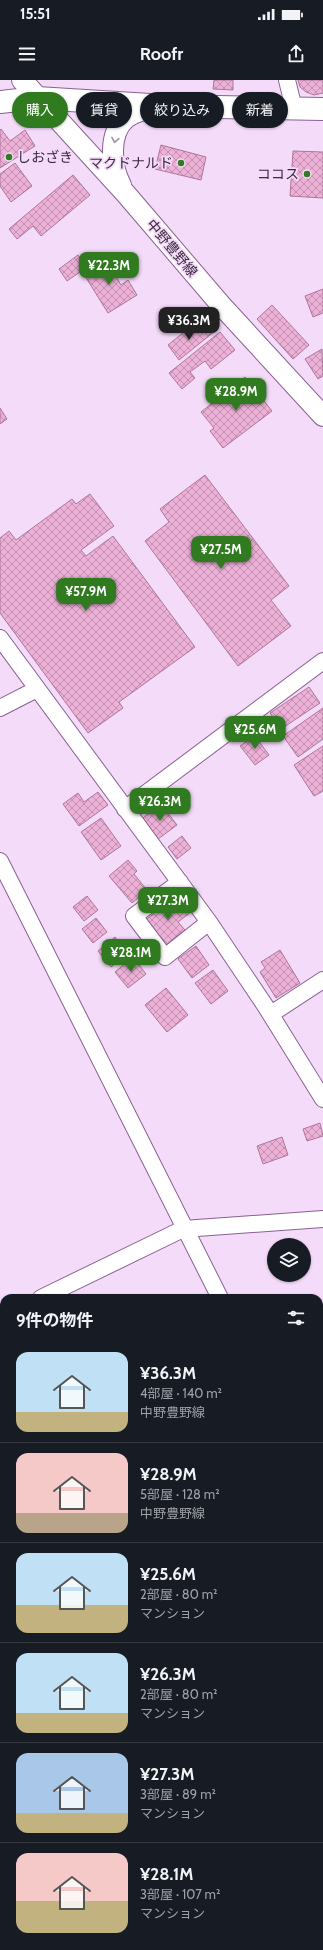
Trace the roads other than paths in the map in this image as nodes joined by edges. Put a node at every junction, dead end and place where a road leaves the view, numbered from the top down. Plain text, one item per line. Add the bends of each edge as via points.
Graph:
1 (22, 80) edge
2 (287, 80) edge
3 (32, 92) edge
4 (68, 100) edge
5 (12, 101) edge
6 (0, 102) edge
7 (140, 104) edge
8 (224, 107) edge
9 (294, 109) junction
10 (323, 109) edge
11 (140, 112) edge
12 (65, 128) edge
13 (126, 194) junction
14 (323, 416) edge
15 (0, 638) edge
16 (323, 661) edge
17 (37, 689) junction
18 (0, 708) edge
19 (126, 809) junction
20 (0, 861) edge
21 (180, 882) junction
22 (210, 922) junction
23 (323, 980) edge
24 (271, 1014) junction
25 (322, 1094) edge
26 (323, 1219) edge
27 (183, 1229) junction
28 (49, 1294) edge
29 (218, 1294) edge

1 - 3 main road, 中野豊野線
2 - 9 street
4 - 7 highway
5 - 6 highway
8 - 9 highway
9 - 10 highway
11 -> 13 main road via 127,117 121,123 113,155 118,179
12 - 13 main road, 中野豊野線
13 - 14 main road, 中野豊野線 via 221,305
15 - 17 street
16 - 19 street
17 - 18 street
17 - 19 street
19 - 21 street
20 - 27 street
21 - 22 street
21 - 22 street via 134,916 165,958
22 - 24 street
23 - 24 street
24 - 25 street
26 - 27 street
27 - 28 street
27 - 29 street

